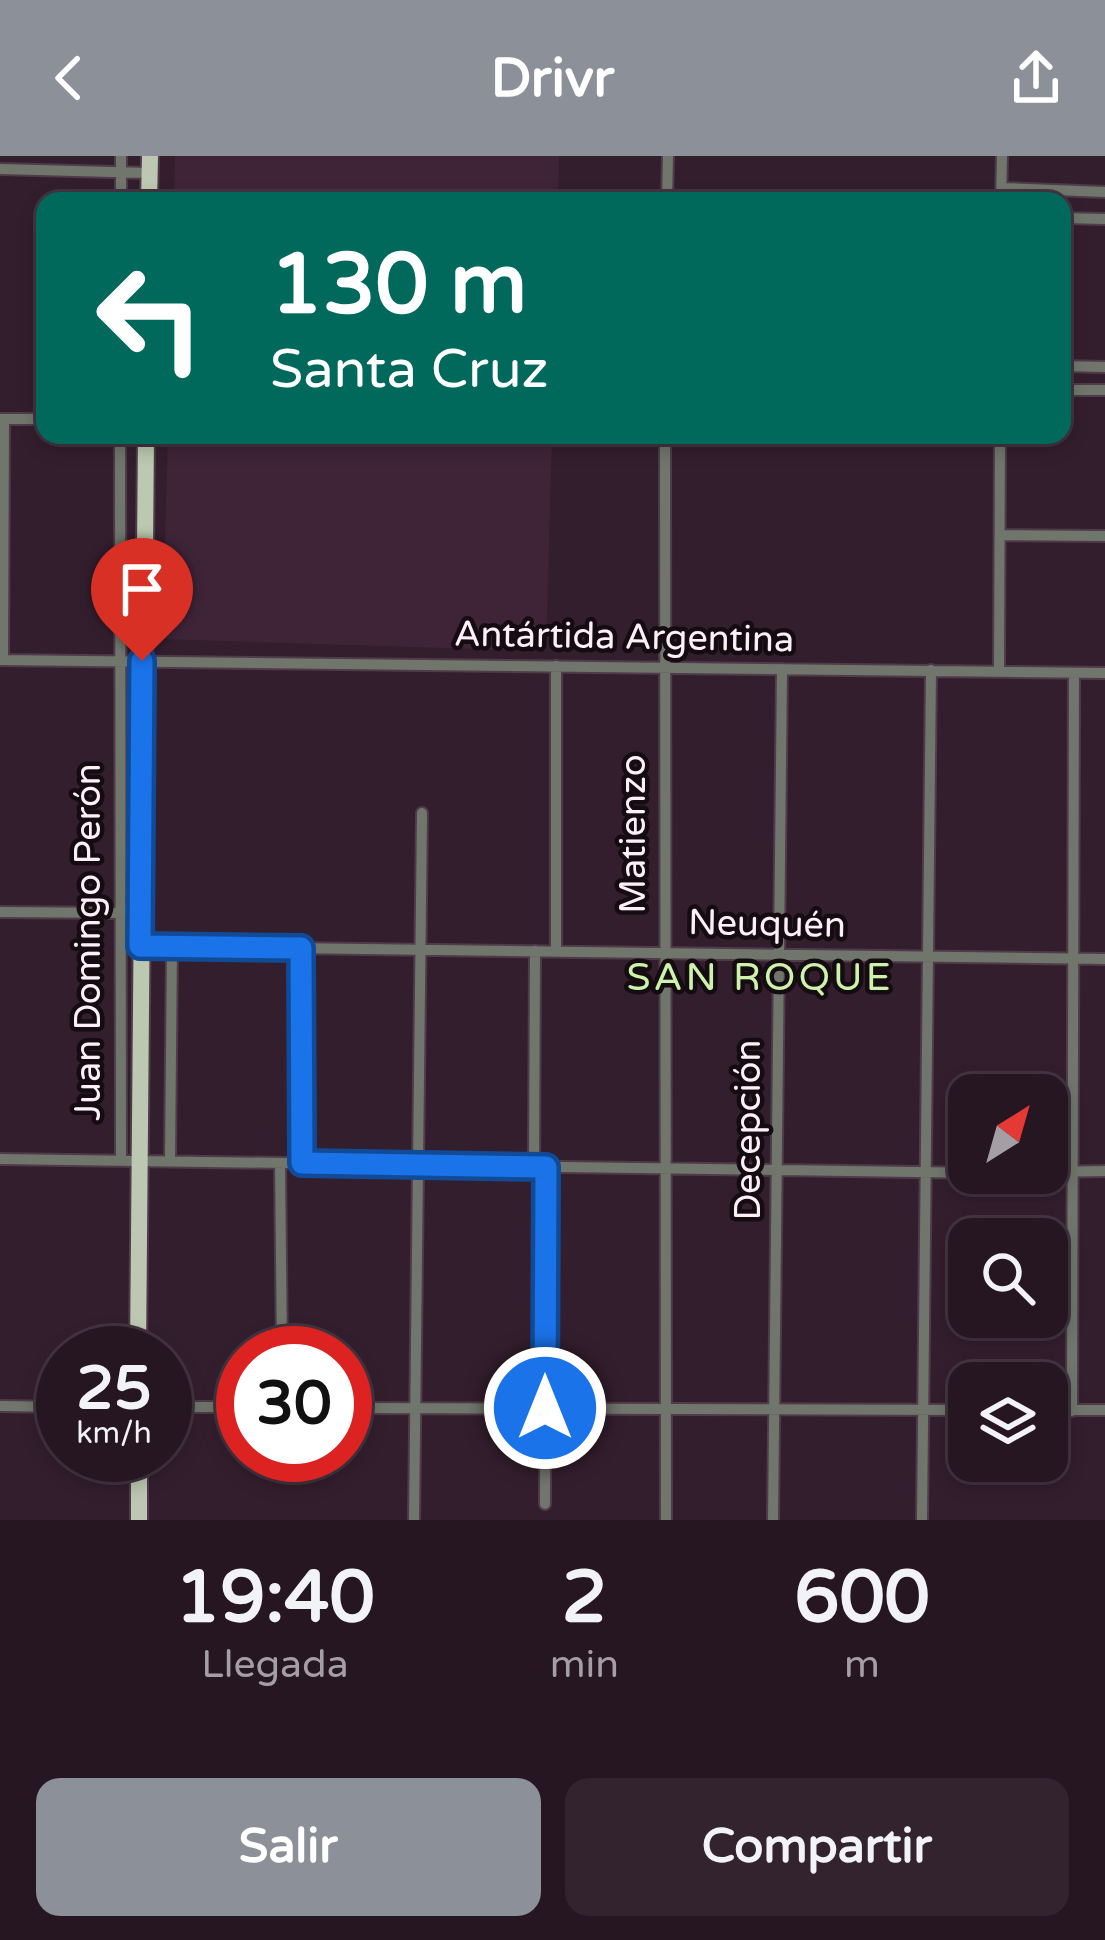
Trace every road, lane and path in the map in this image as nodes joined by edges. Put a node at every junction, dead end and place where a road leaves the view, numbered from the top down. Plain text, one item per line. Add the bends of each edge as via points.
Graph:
1 (121, 156) edge
2 (668, 156) edge
3 (1002, 156) edge
4 (150, 165) edge
5 (0, 169) edge
6 (121, 172) junction
7 (121, 192) edge
8 (667, 192) edge
9 (1001, 192) edge
10 (1105, 192) edge
11 (1071, 193) edge
12 (1071, 218) edge
13 (1105, 219) edge
14 (1071, 366) edge
15 (1105, 367) edge
16 (1071, 390) edge
17 (1105, 390) edge
18 (2, 419) edge
19 (36, 419) edge
20 (120, 444) edge
21 (146, 444) edge
22 (665, 444) edge
23 (1000, 444) edge
24 (1000, 535) junction
25 (1105, 536) edge
26 (2, 660) edge
27 (118, 660) junction
28 (142, 661) junction
29 (556, 666) junction
30 (662, 668) junction
31 (782, 669) junction
32 (932, 670) junction
33 (999, 671) junction
34 (1074, 673) junction
35 (1105, 673) edge
36 (422, 813) dead end
37 (0, 913) edge
38 (132, 913) junction
39 (140, 946) junction
40 (172, 947) junction
41 (301, 948) junction
42 (423, 950) junction
43 (535, 951) junction
44 (556, 951) junction
45 (663, 953) junction
46 (779, 955) junction
47 (927, 956) junction
48 (1073, 958) junction
49 (1105, 959) edge
50 (0, 1159) edge
51 (130, 1160) junction
52 (170, 1161) junction
53 (280, 1162) junction
54 (302, 1163) junction
55 (420, 1165) junction
56 (540, 1167) junction
57 (664, 1169) junction
58 (1105, 1171) edge
59 (778, 1172) junction
60 (1068, 1172) edge
61 (1072, 1172) junction
62 (924, 1174) junction
63 (948, 1174) edge
64 (137, 1326) edge
65 (282, 1326) edge
66 (0, 1406) edge
67 (36, 1407) edge
68 (372, 1408) edge
69 (416, 1408) junction
70 (545, 1408) junction
71 (665, 1409) junction
72 (922, 1409) junction
73 (948, 1410) edge
74 (778, 1411) junction
75 (1068, 1411) edge
76 (1072, 1411) junction
77 (1105, 1411) edge
78 (140, 1482) edge
79 (545, 1504) dead end
80 (142, 1517) edge
81 (414, 1520) edge
82 (666, 1520) edge
83 (773, 1520) edge
84 (922, 1520) edge

1 - 6 street
2 - 8 street
3 - 9 street
4 - 6 street
5 - 6 street
6 - 7 street
10 - 11 street
12 - 13 street
14 - 15 street
16 - 17 street
18 - 19 street
18 - 26 street
20 - 27 street, Juan Domingo Perón
21 - 28 main road, Juan Domingo Perón
22 - 30 street, Matienzo
23 - 24 street
24 - 25 street
24 - 33 street
26 - 27 street, Antártida Argentina
27 - 28 street, Antártida Argentina
27 - 38 street, Juan Domingo Perón
28 - 29 street, Antártida Argentina
28 - 38 main road, Juan Domingo Perón
29 - 30 street, Antártida Argentina
29 - 44 street
30 - 31 street, Antártida Argentina
30 - 45 street, Matienzo
31 - 32 street, Antártida Argentina
31 - 46 street, Decepción
32 - 33 street, Antártida Argentina
32 - 47 street
33 - 34 street, Antártida Argentina
34 - 35 street, Antártida Argentina
34 - 48 street
36 - 42 street
37 - 38 street
38 - 39 main road, Juan Domingo Perón
38 - 51 street, Juan Domingo Perón
39 - 40 street, Neuquén
39 - 51 main road, Juan Domingo Perón
40 - 41 street, Neuquén
40 - 52 street
41 - 42 street, Neuquén
41 - 54 street
42 - 43 street, Neuquén
42 - 55 street
43 - 44 street, Neuquén
43 - 56 street
44 - 45 street, Neuquén
45 - 46 street, Neuquén
45 - 57 street, Matienzo
46 - 47 street, Neuquén
46 - 59 street, Decepción
47 - 48 street, Neuquén
47 - 62 street
48 - 49 street, Neuquén
48 - 61 street
50 - 51 street
51 - 52 street
51 - 64 main road, Juan Domingo Perón
52 - 53 street
53 - 54 street
53 - 65 street
54 - 55 street
55 - 56 street
55 - 69 street
56 - 57 street
56 - 70 street
57 - 59 street
57 - 71 street, Matienzo
58 - 61 street
59 - 62 street
59 - 74 street, Decepción
60 - 61 street
61 - 76 street
62 - 63 street
62 - 72 street
66 - 67 street
68 - 69 street
69 - 70 street
69 - 81 street
70 - 71 street
70 - 79 street
71 - 74 street
71 - 82 street, Matienzo
72 - 73 street
72 - 74 street
72 - 84 street
74 - 83 street, Decepción
75 - 76 street
76 - 77 street
78 - 80 main road

